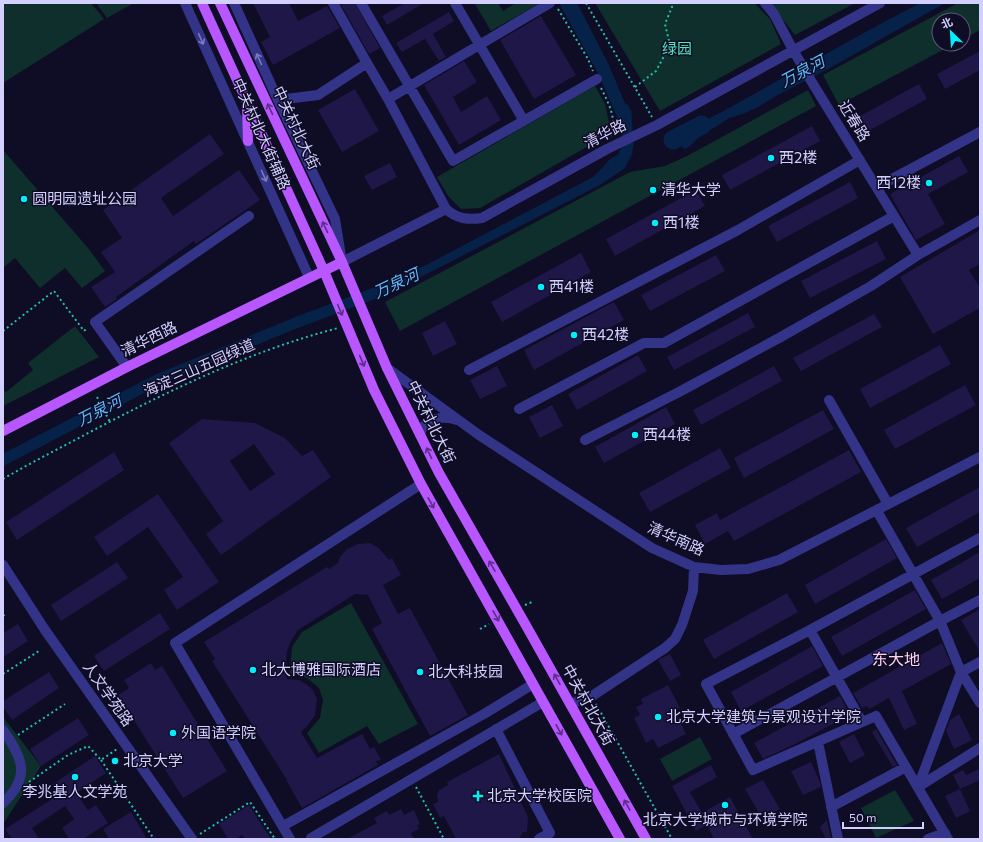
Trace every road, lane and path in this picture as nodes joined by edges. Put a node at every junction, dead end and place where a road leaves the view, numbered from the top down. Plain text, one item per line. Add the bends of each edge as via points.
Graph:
1 (185, 3) edge
2 (202, 3) edge
3 (220, 3) edge
4 (234, 3) edge
5 (333, 3) edge
6 (361, 3) edge
7 (455, 3) edge
8 (550, 3) edge
9 (586, 3) edge
10 (671, 3) edge
11 (765, 3) edge
12 (880, 3) edge
13 (480, 44) junction
14 (793, 50) junction
15 (367, 64) junction
16 (597, 78) dead end
17 (410, 86) junction
18 (635, 87) junction
19 (388, 99) junction
20 (278, 100) junction
21 (247, 102) junction
22 (524, 121) junction
23 (653, 126) junction
24 (980, 132) edge
25 (248, 141) junction
26 (860, 160) junction
27 (878, 187) junction
28 (446, 209) junction
29 (249, 216) dead end
30 (894, 216) junction
31 (980, 220) edge
32 (918, 255) junction
33 (342, 262) junction
34 (324, 271) junction
35 (309, 277) junction
36 (95, 322) junction
37 (347, 325) junction
38 (3, 331) edge
39 (127, 367) junction
40 (387, 368) junction
41 (469, 370) dead end
42 (97, 397) dead end
43 (829, 400) dead end
44 (519, 409) dead end
45 (110, 422) junction
46 (461, 422) junction
47 (3, 431) edge
48 (420, 435) junction
49 (586, 440) dead end
50 (980, 457) edge
51 (3, 478) edge
52 (421, 484) junction
53 (888, 504) junction
54 (877, 510) junction
55 (980, 538) edge
56 (3, 565) edge
57 (694, 567) junction
58 (912, 574) junction
59 (980, 600) edge
60 (7, 613) dead end
61 (3, 616) edge
62 (940, 621) junction
63 (810, 630) junction
64 (39, 651) dead end
65 (980, 662) edge
66 (961, 672) junction
67 (3, 674) edge
68 (837, 678) junction
69 (533, 684) junction
70 (592, 696) junction
71 (543, 702) junction
72 (980, 703) edge
73 (65, 704) dead end
74 (570, 704) junction
75 (862, 722) junction
76 (3, 730) edge
77 (496, 730) junction
78 (733, 734) junction
79 (10, 740) junction
80 (818, 742) junction
81 (125, 744) junction
82 (980, 748) edge
83 (101, 760) junction
84 (906, 766) junction
85 (412, 779) junction
86 (918, 787) junction
87 (13, 794) junction
88 (3, 803) edge
89 (831, 808) junction
90 (283, 826) junction
91 (946, 836) edge
92 (154, 839) edge
93 (192, 839) edge
94 (275, 839) edge
95 (290, 839) edge
96 (312, 839) edge
97 (444, 839) edge
98 (539, 839) edge
99 (620, 839) edge
100 (646, 839) edge
101 (672, 839) edge
102 (838, 839) edge
103 (928, 839) edge

1 -> 25 street, 中关村北大街辅路
2 - 21 main road
33 -> 3 main road, 中关村北大街
20 -> 4 street, 中关村北大街辅路
5 - 15 street
6 - 17 street
7 - 13 street
8 - 13 street
9 - 18 path
10 - 18 path via 672,7 665,24 670,46 656,71
11 - 14 street, 近春路 via 774,14
12 - 14 street, 清华路
13 - 17 street
13 - 22 street
14 - 23 street, 清华路
14 - 26 street, 近春路
15 - 19 street
15 - 20 street via 318,95
16 - 22 street
17 - 19 street
17 - 22 street via 453,161
18 - 23 path
19 - 28 street
20 - 33 street, 中关村北大街辅路 via 335,219
21 - 25 main road
21 - 34 main road
23 - 28 street, 清华路 via 482,218 470,220 451,214
24 - 27 street
25 -> 35 street, 中关村北大街辅路
26 - 27 street, 近春路
26 - 41 street via 738,230
27 - 30 street, 近春路
28 - 33 street
29 - 36 street
30 - 32 street, 近春路
30 - 44 street via 664,343 644,343
31 - 32 street
32 - 49 street via 805,323
33 - 34 main road, 清华西路
33 - 40 main road, 中关村北大街
34 - 35 main road, 清华西路
34 -> 37 main road
35 - 39 main road, 清华西路
36 - 38 path via 84,330 54,290
36 - 39 street
37 - 45 path, 海淀三山五园绿道 via 292,341 230,364
37 -> 52 main road via 374,390
39 - 47 main road, 清华西路
40 - 46 street, 清华南路
40 - 48 main road, 中关村北大街
42 - 45 path
43 - 53 street
45 - 51 path, 海淀三山五园绿道
46 - 48 street via 451,418 430,420
46 - 57 street, 清华南路 via 652,548
74 -> 48 main road, 中关村北大街
50 - 53 street, 清华南路
52 -> 69 main road
52 - 90 street via 175,643
53 - 54 street, 清华南路
54 - 57 street, 清华南路 via 779,560 748,570
54 - 58 street
55 - 58 street
56 - 81 street, 人文学苑路
57 - 70 street via 693,592 675,639
58 - 62 street
58 - 63 street
59 - 62 street
60 - 61 path
62 - 66 street
62 - 68 street
63 - 68 street
63 - 78 street via 706,684
64 - 67 path
65 - 66 street
66 - 72 street
66 - 86 street
68 - 75 street
68 - 78 street
69 - 71 main road
69 - 90 street
70 - 74 street
70 - 101 path
71 - 77 street
71 -> 99 main road
73 - 79 path
100 -> 74 main road, 中关村北大街
75 - 80 street
75 - 84 street via 876,716
76 - 79 street
77 - 85 street
77 - 98 street via 550,833
78 - 80 street via 753,770
79 - 87 street via 22,768 19,783
80 - 89 street
81 - 83 path
81 - 93 street, 人文学苑路
82 - 86 street
83 - 87 path via 88,746 68,755
83 - 92 path
84 - 86 street
84 - 89 street
85 - 96 street
85 - 97 path
86 - 91 street
87 - 88 street
89 - 102 street
90 - 95 street
91 - 103 street
93 - 94 path via 250,802

